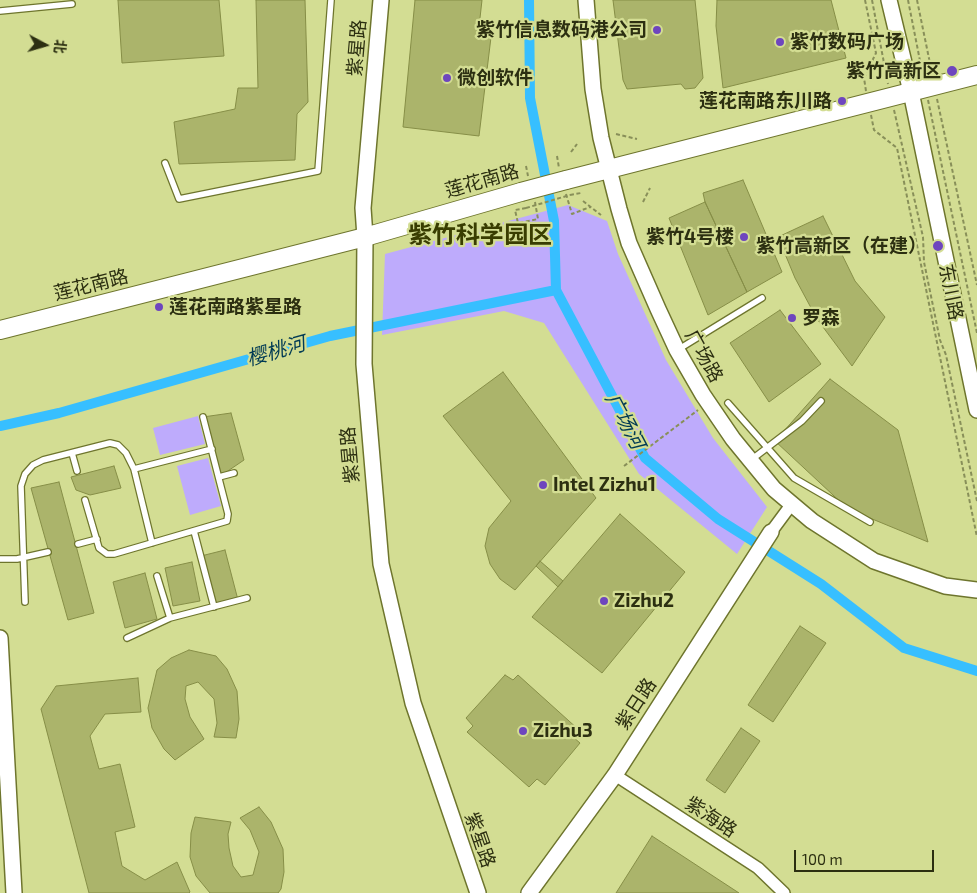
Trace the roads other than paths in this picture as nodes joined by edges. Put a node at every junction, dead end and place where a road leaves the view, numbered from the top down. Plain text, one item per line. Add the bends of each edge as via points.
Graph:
1 (331, 0) edge
2 (381, 0) edge
3 (586, 0) edge
4 (889, 0) edge
5 (72, 4) dead end
6 (0, 11) edge
7 (977, 75) edge
8 (924, 89) junction
9 (165, 163) dead end
10 (609, 170) junction
11 (364, 237) junction
12 (762, 298) dead end
13 (0, 330) edge
14 (677, 350) junction
15 (821, 401) dead end
16 (728, 403) dead end
17 (977, 410) edge
18 (203, 417) dead end
19 (767, 448) junction
20 (212, 449) junction
21 (72, 453) junction
22 (751, 460) junction
23 (134, 469) junction
24 (77, 470) dead end
25 (234, 472) dead end
26 (219, 477) junction
27 (85, 500) dead end
28 (791, 505) junction
29 (870, 522) dead end
30 (194, 531) junction
31 (771, 532) joint
32 (97, 539) junction
33 (152, 543) junction
34 (78, 544) dead end
35 (48, 552) dead end
36 (22, 558) junction
37 (0, 559) edge
38 (157, 576) dead end
39 (977, 590) edge
40 (247, 598) dead end
41 (25, 602) dead end
42 (214, 607) junction
43 (170, 618) junction
44 (0, 638) edge
45 (127, 638) dead end
46 (615, 775) junction
47 (14, 893) edge
48 (478, 893) edge
49 (529, 893) edge
50 (784, 893) edge

1 - 9 lane via 318,172 178,199
2 - 11 street, 紫星路 via 362,208
3 - 10 street, 广场路 via 593,89
4 - 8 street, 东川路
5 - 6 lane
7 - 8 main road, 莲花南路
8 - 10 main road, 莲花南路
8 - 17 street, 东川路
10 - 11 main road, 莲花南路, bridge via 568,188
10 - 14 street, 广场路 via 630,243
11 - 13 main road, 莲花南路
11 - 48 street, 紫星路 via 364,364 381,564 413,703
12 - 14 lane
14 - 22 street, 广场路 via 708,402
15 - 19 lane
16 - 19 lane
18 - 20 lane
19 - 22 lane
19 - 29 lane via 794,478
20 - 23 lane
20 - 26 lane
21 - 23 lane via 110,443 118,445
21 - 24 lane
21 - 36 lane via 44,460 25,474 20,503
22 - 28 street, 广场路
23 - 33 lane
25 - 26 lane
26 - 30 lane via 227,521
27 - 32 lane
28 - 31 street
28 - 39 street, 广场路 via 874,561 945,586
30 - 33 lane
30 - 42 lane
31 - 46 street, 紫日路
32 - 33 lane via 102,552 114,554
32 - 34 lane
35 - 36 lane
36 - 37 lane
36 - 41 lane
38 - 43 lane
40 - 42 lane
42 - 43 lane
43 - 45 lane
44 - 47 street
46 - 49 street, 紫日路
46 - 50 street, 紫海路 via 758,868

